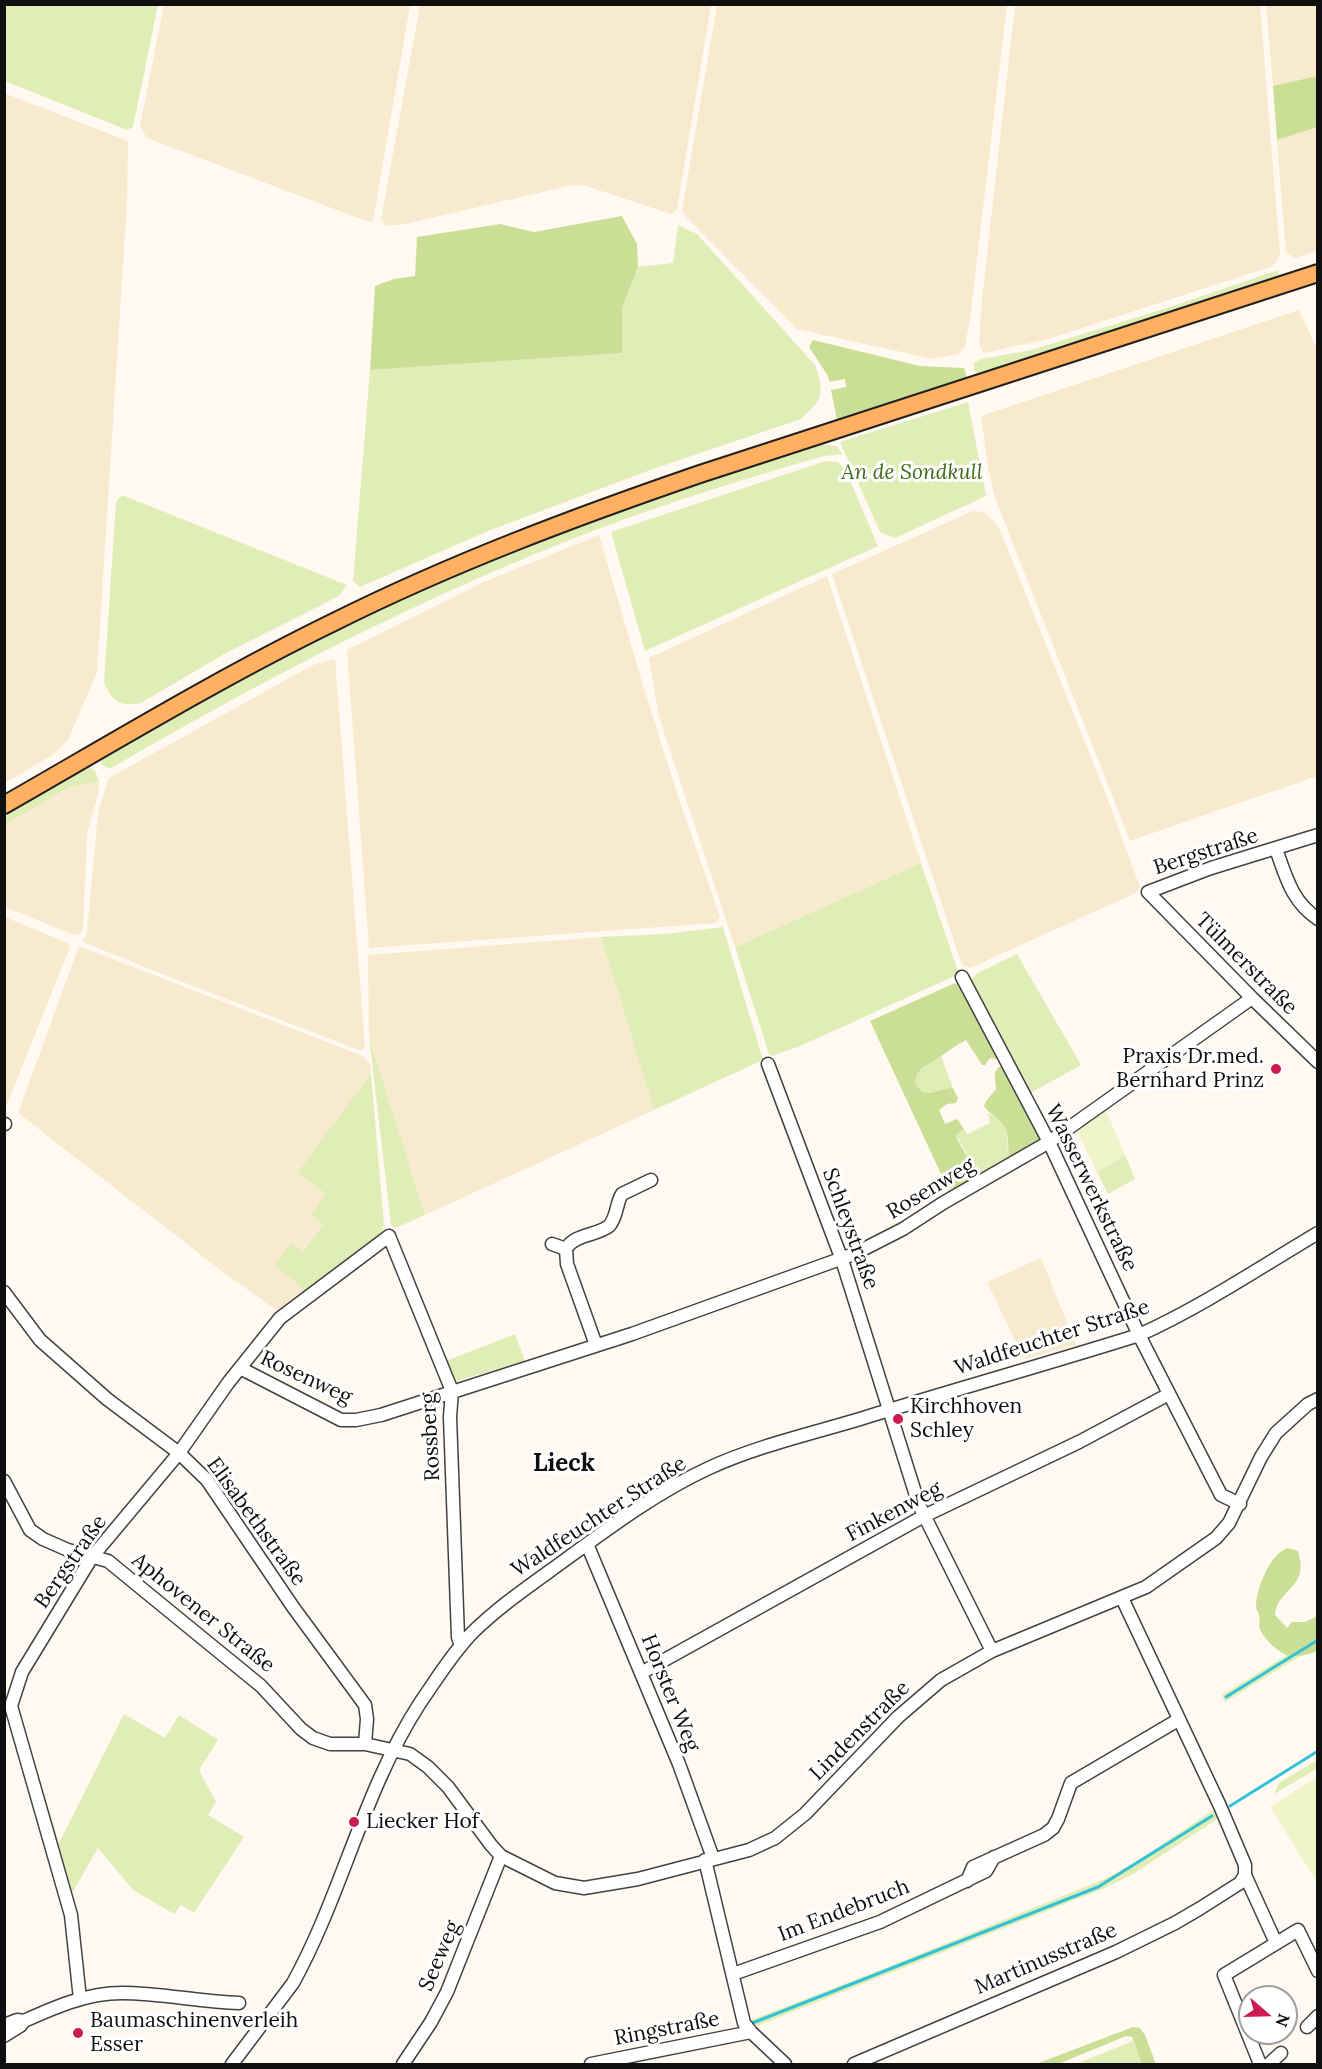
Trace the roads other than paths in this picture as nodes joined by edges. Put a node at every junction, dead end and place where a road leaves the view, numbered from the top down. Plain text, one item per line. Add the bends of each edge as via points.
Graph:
1 (1317, 273) edge
2 (4, 805) edge
3 (1317, 835) edge
4 (1276, 849) junction
5 (1148, 892) joint
6 (1317, 919) edge
7 (963, 977) dead end
8 (1252, 998) junction
9 (1317, 1062) edge
10 (768, 1064) dead end
11 (1049, 1142) junction
12 (651, 1180) dead end
13 (1317, 1233) edge
14 (389, 1236) joint
15 (552, 1244) dead end
16 (566, 1249) junction
17 (842, 1260) junction
18 (4, 1292) edge
19 (1139, 1335) junction
20 (596, 1345) junction
21 (240, 1368) junction
22 (452, 1391) junction
23 (1169, 1394) junction
24 (1317, 1399) edge
25 (890, 1408) junction
26 (179, 1454) junction
27 (4, 1481) edge
28 (1240, 1504) junction
29 (924, 1516) junction
30 (587, 1544) junction
31 (92, 1557) junction
32 (1122, 1598) junction
33 (461, 1646) junction
34 (992, 1651) junction
35 (641, 1673) junction
36 (1178, 1720) junction
37 (365, 1744) junction
38 (393, 1749) junction
39 (501, 1856) junction
40 (709, 1859) junction
41 (1245, 1875) junction
42 (1276, 1943) junction
43 (1317, 1971) edge
44 (733, 1974) junction
45 (80, 1999) junction
46 (239, 2003) dead end
47 (1317, 2016) edge
48 (24, 2021) junction
49 (4, 2025) edge
50 (1306, 2027) dead end
51 (751, 2032) junction
52 (4, 2036) edge
53 (1281, 2053) dead end
54 (232, 2064) edge
55 (402, 2064) edge
56 (591, 2064) edge
57 (785, 2064) edge
58 (854, 2064) edge
59 (1260, 2064) edge
60 (1269, 2064) edge

1 - 2 main road via 602,507 445,570 309,634 209,687
3 - 4 street, Bergstraße
4 - 5 street, Bergstraße
4 - 6 street, Bergstraße via 1291,892
5 - 8 street, Tülmerstraße
7 - 11 street, Wasserwerkstraße
8 - 9 street, Tülmerstraße
8 - 11 street, Rosenweg
10 - 17 street, Schleystraße
11 - 17 street, Rosenweg via 903,1229
11 - 19 street, Wasserwerkstraße
12 - 16 street via 622,1194 609,1225 571,1242
13 - 19 street, Waldfeuchter Straße
14 - 21 street, Bergstraße via 280,1318
14 - 22 street, Rossberg
15 - 16 street
16 - 20 street via 567,1264
17 - 20 street, Rosenweg
17 - 25 street, Schleystraße
18 - 26 street, Elisabethstraße via 40,1340 107,1399
19 - 23 street, Wasserwerkstraße
19 - 25 street, Waldfeuchter Straße
20 - 22 street, Rosenweg
21 - 22 street, Rosenweg via 342,1420 381,1415
21 - 26 street, Bergstraße
22 - 33 street, Rossberg
23 - 28 street, Wasserwerkstraße via 1221,1496
23 - 29 street, Finkenweg
24 - 28 street, Lindenstraße via 1276,1432
25 - 29 street, Schleystraße
25 - 30 street, Waldfeuchter Straße via 709,1468 647,1503
26 - 31 street, Bergstraße
26 - 37 street, Elisabethstraße via 207,1480 365,1705
27 - 31 street, Aphovener Straße via 30,1530 68,1550
28 - 32 street, Lindenstraße via 1216,1538 1146,1587
29 - 34 street, Schleystraße
29 - 35 street, Finkenweg
30 - 33 street, Waldfeuchter Straße via 505,1604
30 - 35 street, Horster Weg
31 - 37 street, Aphovener Straße via 108,1561 208,1641 312,1737 330,1744
31 - 45 street, Bergstraße via 22,1672 11,1706 71,1915
32 - 34 street, Lindenstraße
32 - 36 street
33 - 38 street, Waldfeuchter Straße via 419,1704
34 - 40 street, Lindenstraße via 941,1680 918,1699 788,1829 749,1850
35 - 40 street, Horster Weg via 679,1764
36 - 41 street via 1220,1806 1245,1865
36 - 44 street, Im Endebruch via 1071,1783 1053,1828 973,1868 967,1881 880,1922
37 - 38 street, Aphovener Straße
38 - 39 street, Lindenstraße via 410,1754 428,1767
38 - 54 street, Waldfeuchter Straße via 300,1970
39 - 40 street, Lindenstraße via 555,1883 584,1888 638,1879
39 - 55 street, Seeweg via 447,1992
40 - 44 street, Horster Weg
41 - 42 street
41 - 58 street, Martinusstraße via 1240,1883 1183,1919 1116,1952
42 - 43 street via 1298,1930
42 - 59 street via 1224,1975
44 - 51 street, Horster Weg via 744,2023
45 - 46 street via 121,1993
45 - 48 street
47 - 50 street
48 - 49 street
48 - 52 street
51 - 56 street, Ringstraße
51 - 57 street, Horster Weg
53 - 60 street

